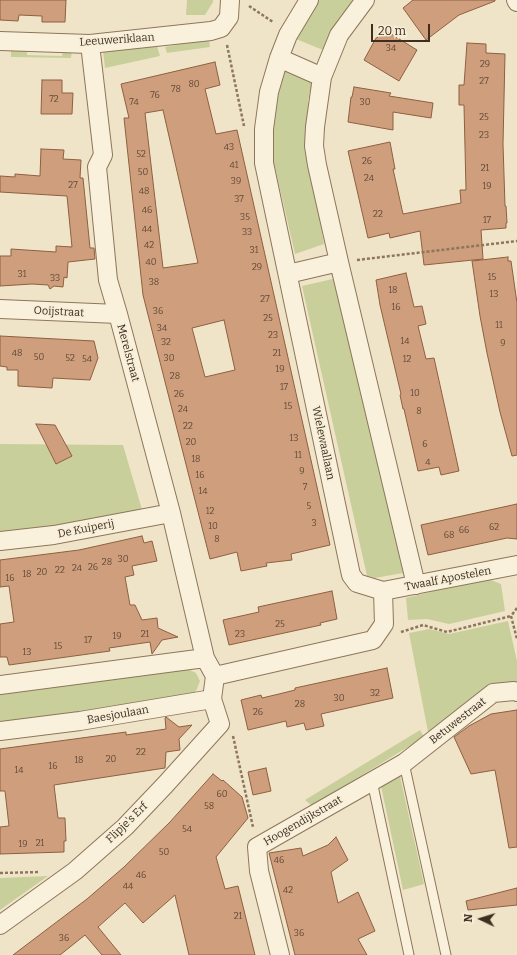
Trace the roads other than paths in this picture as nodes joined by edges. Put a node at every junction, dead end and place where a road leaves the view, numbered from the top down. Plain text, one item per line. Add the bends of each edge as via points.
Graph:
1 (309, 0) edge
2 (365, 0) edge
3 (226, 15) edge
4 (0, 41) edge
5 (90, 44) junction
6 (278, 58) junction
7 (322, 77) junction
8 (339, 262) junction
9 (288, 274) junction
10 (0, 309) edge
11 (118, 314) junction
12 (171, 512) junction
13 (0, 540) edge
14 (516, 571) edge
15 (416, 585) junction
16 (383, 591) junction
17 (205, 658) junction
18 (215, 676) junction
19 (0, 685) edge
20 (517, 692) edge
21 (212, 699) junction
22 (0, 731) edge
23 (404, 763) junction
24 (372, 781) junction
25 (0, 925) edge
26 (280, 955) edge
27 (409, 955) edge
28 (446, 955) edge

1 - 6 street, Wielewaallaan via 289,32
2 - 7 street via 339,35
3 - 5 street, Leeuweriklaan via 211,31
4 - 5 street, Leeuweriklaan
5 - 11 street, Merelstraat via 103,155 97,167 107,272
6 - 7 street
6 - 9 street, Wielewaallaan via 269,92 264,163
7 - 8 street via 314,146
8 - 9 street
8 - 15 street
9 - 16 street, Wielewaallaan via 351,575 357,583
10 - 11 street, Ooijstraat
11 - 12 street, Merelstraat
12 - 13 street, De Kuiperij via 54,535
12 - 17 street, Merelstraat
14 - 15 street, Twaalf Apostelen
15 - 16 street, Twaalf Apostelen
16 - 18 street via 384,624 373,640
17 - 18 street
17 - 19 street
18 - 21 street
20 - 23 street, Betuwestraat via 493,693
21 - 22 street, Baesjoulaan via 80,721
21 - 25 street, Flipje's Erf via 220,724 165,785 125,827 75,871
23 - 24 street, Hoogendijkstraat
23 - 28 lane
24 - 26 street, Hoogendijkstraat via 257,847 259,871
24 - 27 lane

